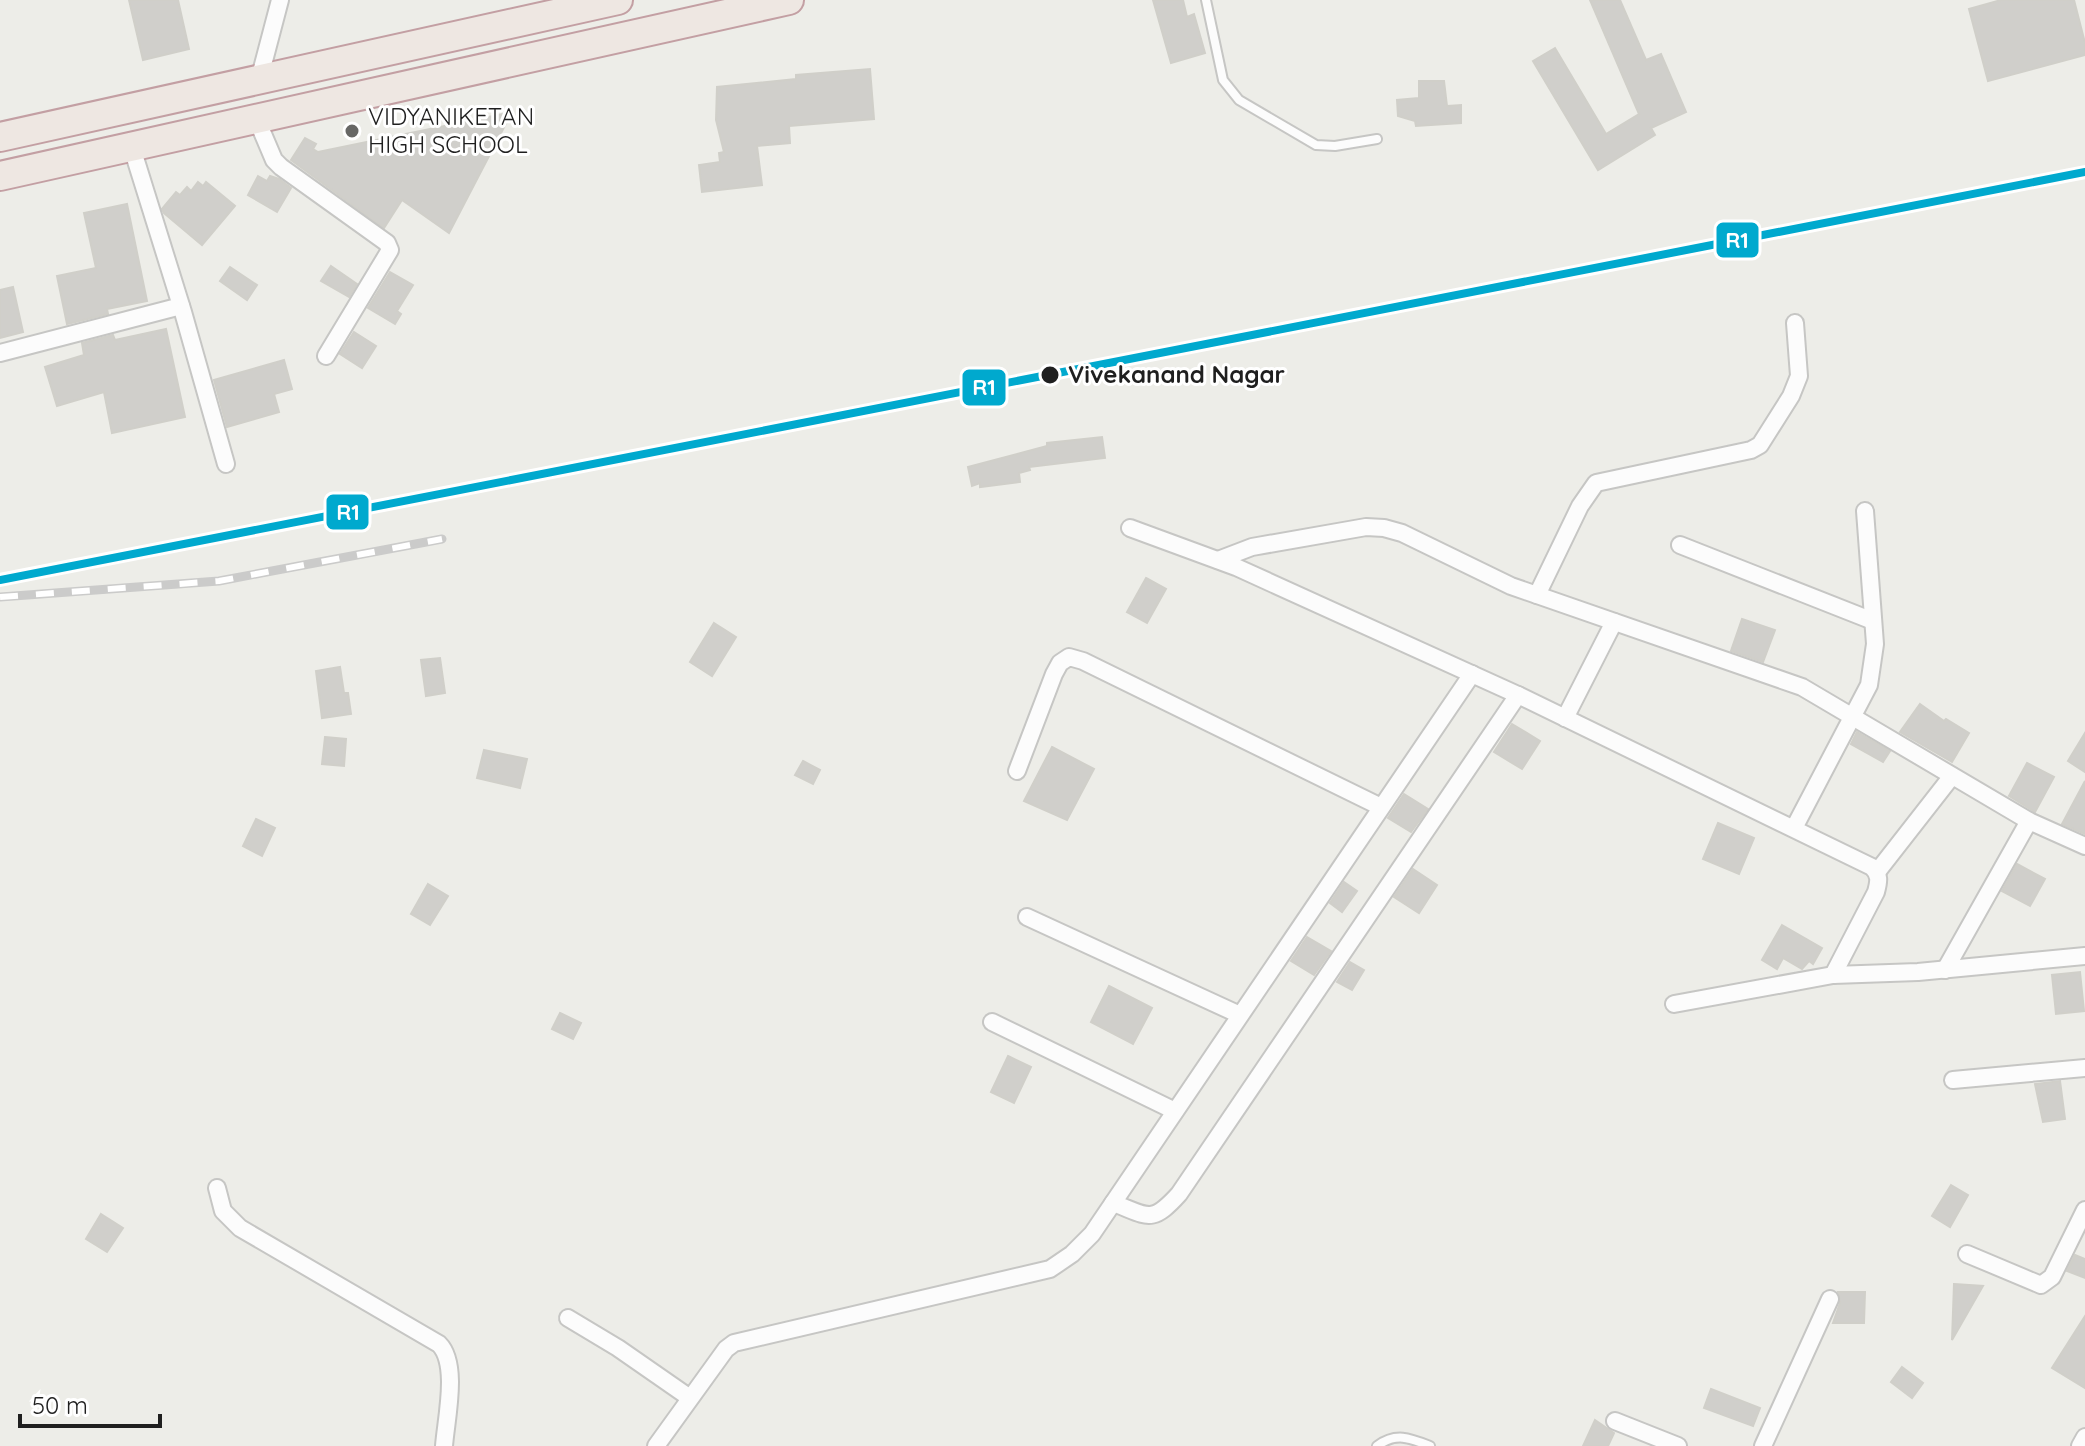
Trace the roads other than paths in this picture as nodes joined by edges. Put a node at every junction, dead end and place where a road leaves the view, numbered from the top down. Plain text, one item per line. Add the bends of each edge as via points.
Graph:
1 (280, 0) edge
2 (618, 0) edge
3 (789, 0) edge
4 (1206, 0) edge
5 (759, 3) edge
6 (259, 80) junction
7 (257, 120) junction
8 (0, 137) edge
9 (1377, 139) dead end
10 (132, 148) junction
11 (0, 176) edge
12 (181, 306) junction
13 (1795, 323) dead end
14 (0, 353) edge
15 (326, 356) dead end
16 (226, 464) dead end
17 (1865, 511) dead end
18 (1130, 528) dead end
19 (1680, 545) dead end
20 (1218, 560) junction
21 (1537, 595) junction
22 (1873, 621) junction
23 (1614, 622) junction
24 (1472, 674) junction
25 (1518, 695) junction
26 (1565, 718) junction
27 (1854, 718) junction
28 (1017, 771) dead end
29 (1952, 776) junction
30 (1381, 807) junction
31 (2029, 821) junction
32 (1794, 828) junction
33 (2085, 846) edge
34 (1877, 872) junction
35 (1027, 917) dead end
36 (2085, 956) edge
37 (1945, 970) junction
38 (1833, 975) junction
39 (1674, 1004) dead end
40 (1240, 1015) junction
41 (992, 1022) dead end
42 (2085, 1068) edge
43 (1953, 1080) dead end
44 (1175, 1111) junction
45 (217, 1188) dead end
46 (1113, 1203) junction
47 (2085, 1210) edge
48 (1967, 1254) dead end
49 (1830, 1299) dead end
50 (568, 1318) dead end
51 (690, 1398) junction
52 (1615, 1421) dead end
53 (2085, 1437) edge
54 (444, 1446) edge
55 (656, 1446) edge
56 (1377, 1446) edge
57 (1430, 1446) edge
58 (1678, 1446) edge
59 (1763, 1446) edge
60 (2080, 1446) edge

1 - 6 street
2 - 6 highway
3 - 5 highway
4 - 9 lane via 1223,80 1239,100 1316,145
5 - 7 highway
6 - 8 highway
7 - 10 highway
7 - 15 street via 281,167 390,250
10 - 11 highway
10 - 12 street
12 - 14 street
12 - 16 street
13 - 21 street via 1799,376 1760,445 1596,483
17 - 22 street
18 - 20 street
19 - 22 street
20 - 21 street via 1252,547 1384,528
20 - 24 street
21 - 23 street
22 - 27 street via 1869,685
23 - 26 street
23 - 27 street via 1802,687
24 - 25 street
24 - 30 street
25 - 26 street
25 - 46 street via 1179,1194 1150,1217
26 - 32 street
27 - 29 street
27 - 32 street
28 - 30 street via 1054,674 1069,657
29 - 31 street
29 - 34 street
30 - 40 street
31 - 33 street
31 - 37 street
32 - 34 street
34 - 38 street via 1876,892
35 - 40 street
36 - 37 street
37 - 38 street
38 - 39 street
40 - 44 street
41 - 44 street
42 - 43 street
44 - 46 street
45 - 54 street via 223,1211 240,1228 446,1351 450,1370
46 - 51 street via 1092,1234 1050,1269 745,1339 726,1349
47 - 48 street via 2045,1284
49 - 59 street
50 - 51 street
51 - 55 street
52 - 58 street
53 - 60 street
56 - 57 lane via 1397,1436

